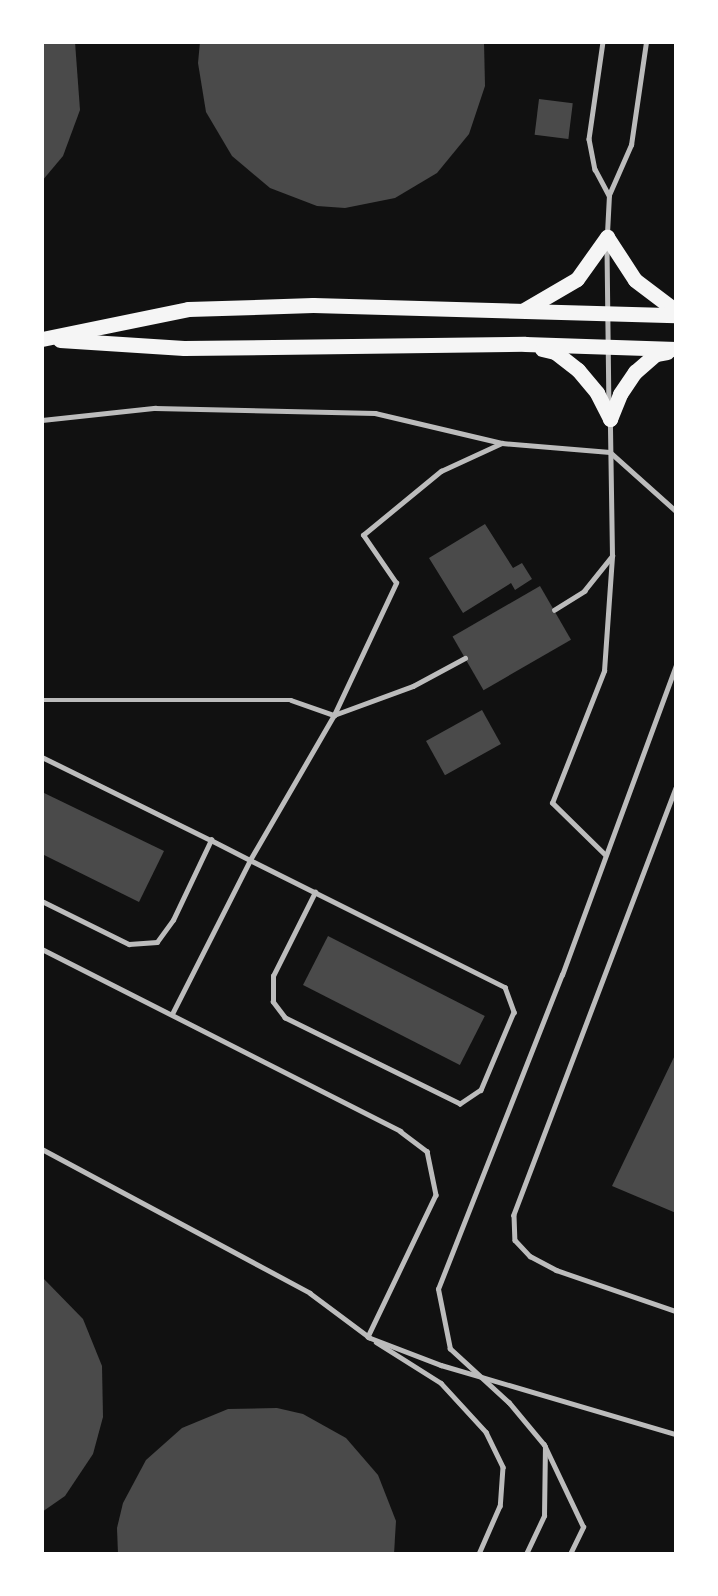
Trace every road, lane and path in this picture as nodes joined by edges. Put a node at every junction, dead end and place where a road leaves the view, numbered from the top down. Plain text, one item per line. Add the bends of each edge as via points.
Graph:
1 (603, 42) edge
2 (646, 42) edge
3 (609, 195) junction
4 (607, 237) junction
5 (521, 311) junction
6 (676, 313) edge
7 (606, 315) junction
8 (42, 339) edge
9 (525, 344) junction
10 (606, 347) junction
11 (676, 349) edge
12 (610, 419) junction
13 (42, 420) edge
14 (502, 443) junction
15 (610, 452) junction
16 (676, 511) edge
17 (612, 556) junction
18 (554, 610) dead end
19 (465, 658) dead end
20 (676, 665) edge
21 (42, 700) edge
22 (334, 715) junction
23 (42, 757) edge
24 (676, 788) edge
25 (211, 840) junction
26 (605, 855) junction
27 (250, 860) junction
28 (315, 892) junction
29 (42, 901) edge
30 (42, 949) edge
31 (172, 1014) junction
32 (42, 1149) edge
33 (676, 1311) edge
34 (368, 1337) junction
35 (481, 1376) junction
36 (676, 1434) edge
37 (544, 1445) junction
38 (479, 1554) edge
39 (526, 1554) edge
40 (570, 1554) edge

1 - 3 lane via 589,140 596,169
2 - 3 lane via 631,145
3 - 4 lane
4 - 5 main road via 577,279
4 - 6 main road via 636,280
4 - 7 lane
5 - 7 main road
5 - 8 main road via 312,305 188,309
6 - 7 main road
7 - 10 lane
8 - 9 main road via 184,348
9 - 10 main road
9 - 12 main road via 555,352 578,370 597,393
10 - 11 main road
10 - 12 lane
11 - 12 main road via 656,354 635,372
12 - 15 lane
13 - 14 lane via 155,408 375,413
14 - 15 lane
14 - 22 lane via 441,471 363,535 396,583
15 - 16 lane
15 - 17 lane
17 - 18 lane via 584,591
17 - 26 lane via 604,671 552,803
19 - 22 lane via 413,686
20 - 26 lane
21 - 22 lane via 291,700
22 - 27 lane
23 - 25 lane
24 - 33 lane via 514,1215 515,1240 530,1256 556,1270
25 - 27 lane
25 - 29 lane via 173,920 157,942 129,944
26 - 35 lane via 438,1289 450,1349
27 - 28 lane
27 - 31 lane
28 - 28 lane via 504,987 514,1012 481,1090 460,1104 285,1018 273,1002 273,976
30 - 31 lane
31 - 34 lane via 400,1131 427,1151 436,1195
32 - 34 lane via 310,1293
34 - 35 lane
34 - 38 lane via 441,1383 486,1432 503,1467 500,1506
35 - 36 lane
35 - 37 lane
37 - 39 lane via 544,1516
37 - 40 lane via 583,1527

